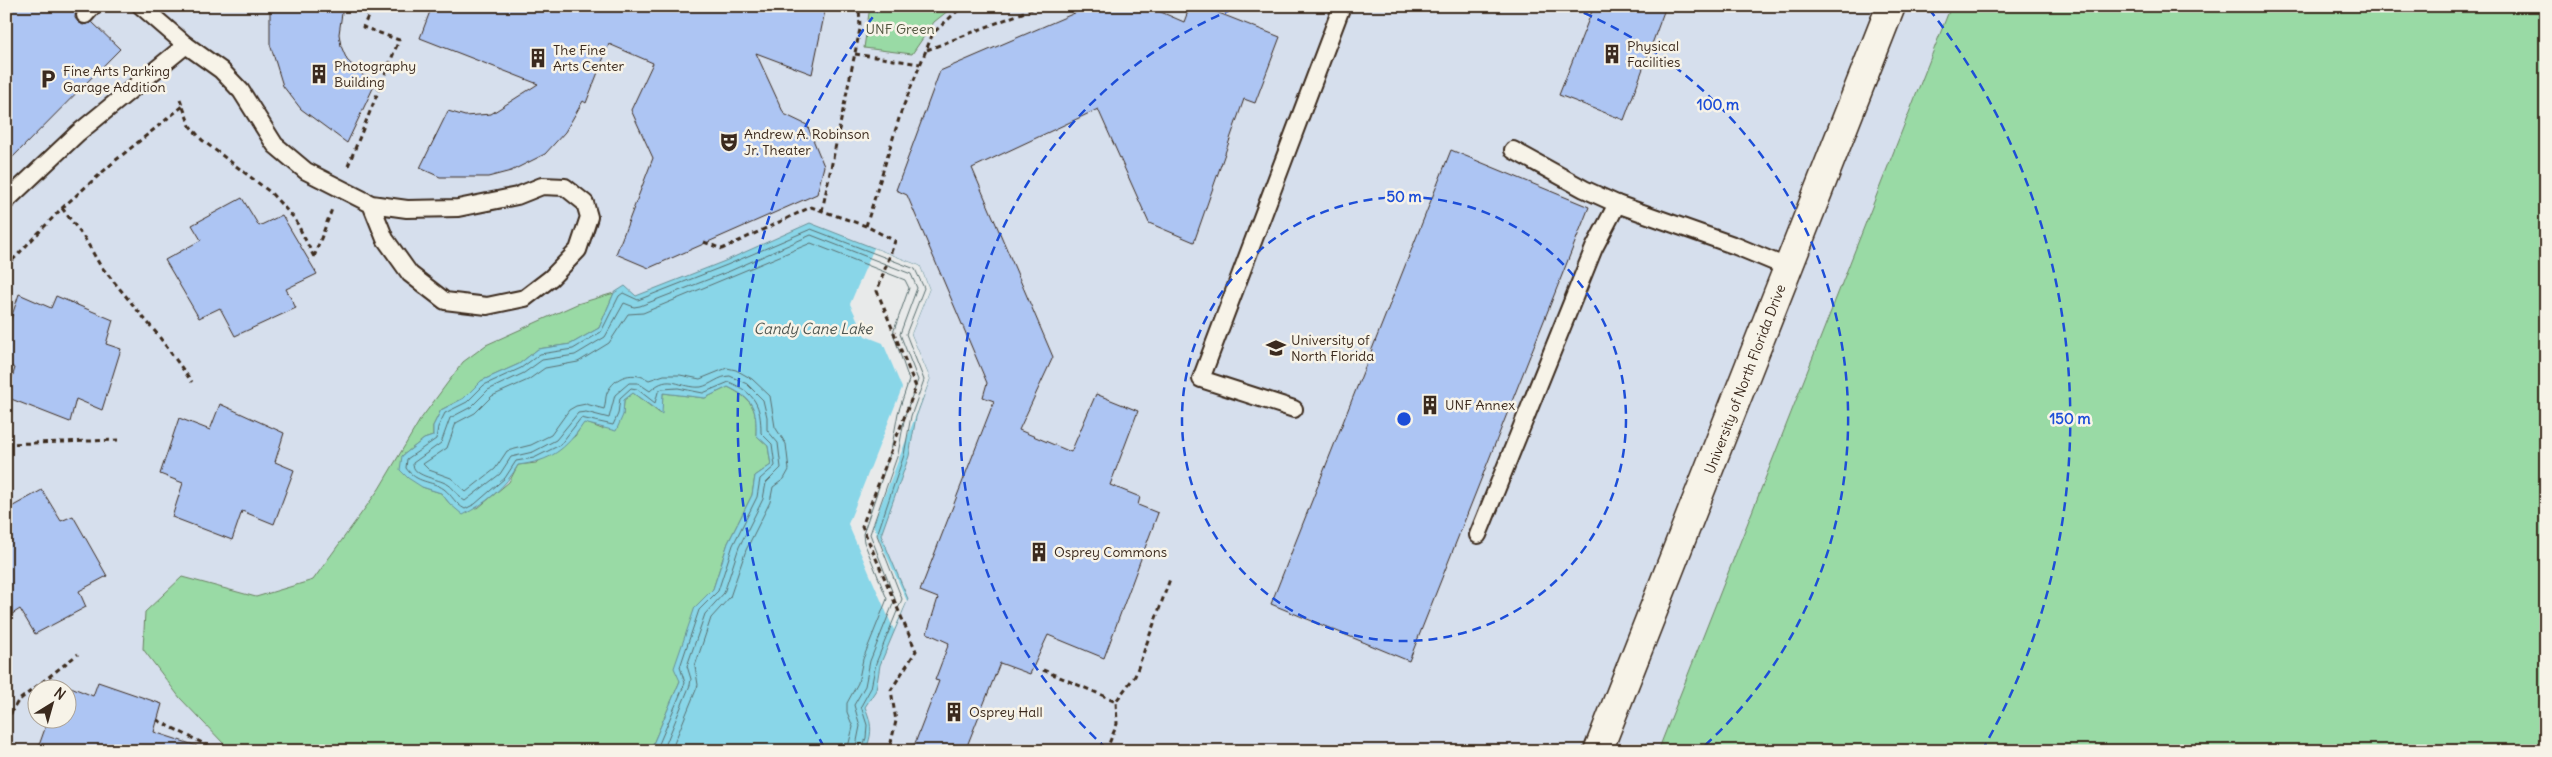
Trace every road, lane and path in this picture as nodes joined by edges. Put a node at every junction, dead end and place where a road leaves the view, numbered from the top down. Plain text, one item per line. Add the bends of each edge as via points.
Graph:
1 (142, 6) edge
2 (373, 6) edge
3 (859, 6) edge
4 (964, 6) edge
5 (1040, 6) edge
6 (1342, 6) edge
7 (1892, 6) edge
8 (186, 45) junction
9 (926, 50) junction
10 (855, 54) junction
11 (920, 64) junction
12 (180, 99) dead end
13 (183, 106) junction
14 (1512, 150) dead end
15 (339, 187) junction
16 (6, 201) edge
17 (371, 204) junction
18 (1618, 204) junction
19 (62, 208) junction
20 (822, 211) junction
21 (866, 226) junction
22 (704, 242) dead end
23 (6, 267) edge
24 (1789, 268) junction
25 (192, 382) dead end
26 (1294, 409) dead end
27 (118, 440) dead end
28 (6, 444) edge
29 (1478, 535) dead end
30 (1170, 579) dead end
31 (78, 654) dead end
32 (1043, 670) dead end
33 (1116, 701) junction
34 (157, 720) dead end
35 (6, 722) edge
36 (212, 751) edge
37 (889, 751) edge
38 (1106, 751) edge
39 (1598, 751) edge

1 - 8 lane
2 - 15 path via 363,27 399,40
3 - 10 path via 860,29
4 - 9 path via 933,33
5 - 9 path
6 - 26 lane via 1201,379
7 - 24 street, University of North Florida Drive
8 - 15 lane via 221,70 240,91 275,145 306,171
8 - 16 lane via 78,133
9 - 11 path
10 - 11 path
10 - 20 path
11 - 21 path via 901,112
12 - 13 path
13 - 15 path via 190,126 202,140 270,192 295,219 314,257
13 - 19 path
14 - 18 lane
15 - 17 lane
17 - 17 lane via 385,240 410,274 445,301 487,306 525,298 551,278 578,250 590,217 585,203 565,187 542,186 517,196 458,208 408,209
18 - 24 lane
18 - 29 lane via 1594,248
19 - 23 path
19 - 25 path via 100,265
20 - 21 path
20 - 22 path via 811,207 722,249
21 - 37 path via 895,241 876,291 916,387 862,526 916,651 890,690 896,721
24 - 39 street, University of North Florida Drive
27 - 28 path
30 - 33 path via 1135,676
31 - 35 path via 18,701
32 - 33 path
33 - 38 path via 1117,724
34 - 36 path via 212,748

